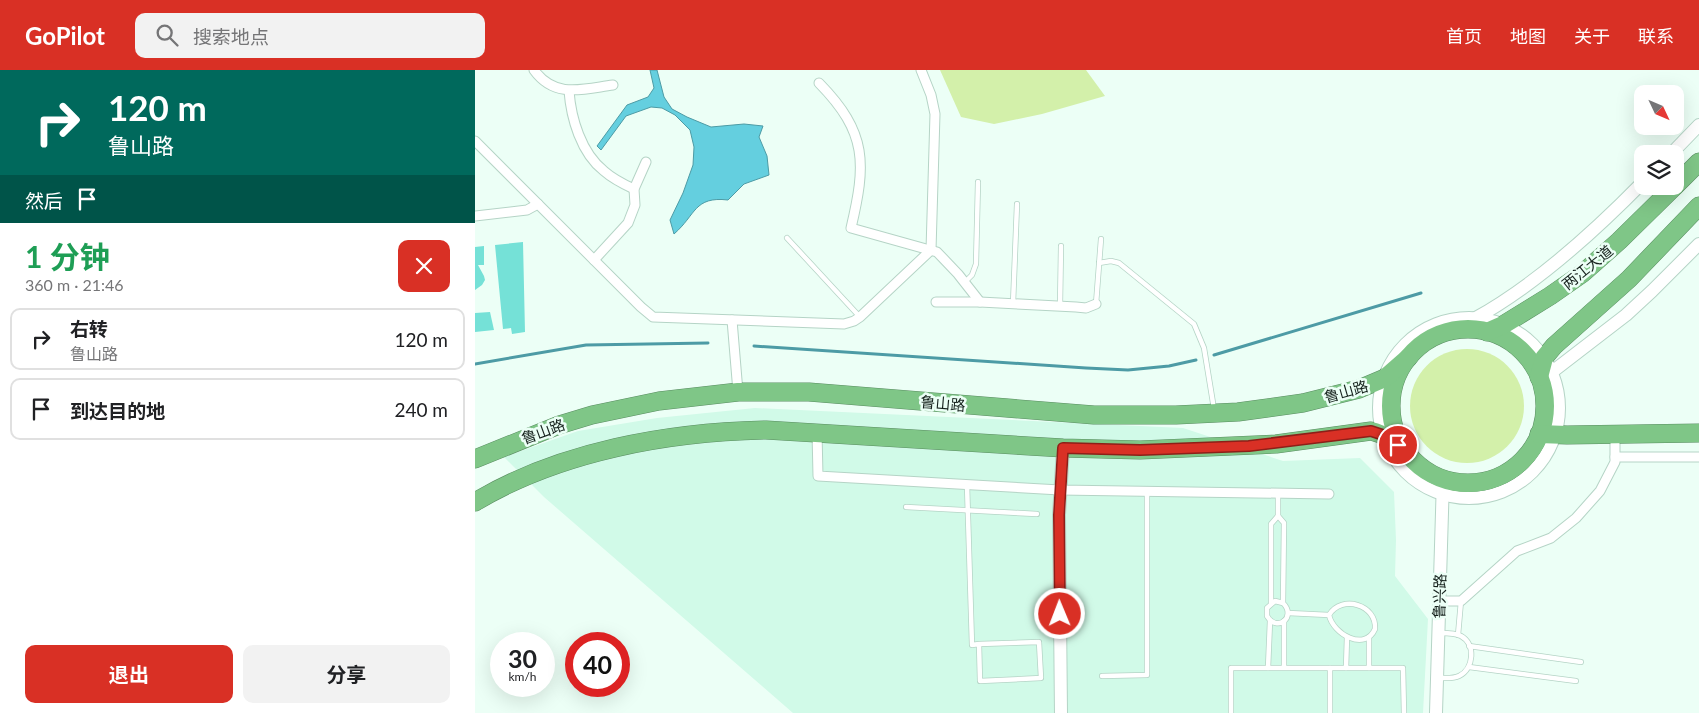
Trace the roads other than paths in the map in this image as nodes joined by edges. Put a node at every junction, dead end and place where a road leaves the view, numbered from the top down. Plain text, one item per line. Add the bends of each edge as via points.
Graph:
1 (534, 70) edge
2 (921, 70) edge
3 (819, 83) dead end
4 (613, 85) dead end
5 (569, 91) junction
6 (1699, 125) edge
7 (475, 141) edge
8 (1680, 145) edge
9 (646, 162) dead end
10 (1699, 162) edge
11 (1684, 177) edge
12 (978, 182) dead end
13 (634, 188) junction
14 (1634, 191) edge
15 (1666, 195) edge
16 (537, 204) junction
17 (1017, 204) dead end
18 (1699, 206) edge
19 (475, 216) edge
20 (787, 238) dead end
21 (1101, 239) dead end
22 (1699, 244) edge
23 (1061, 246) dead end
24 (931, 250) junction
25 (594, 260) junction
26 (1099, 263) junction
27 (965, 282) junction
28 (936, 302) dead end
29 (980, 302) junction
30 (1013, 304) junction
31 (1096, 304) joint
32 (1059, 307) junction
33 (860, 317) junction
34 (1474, 319) junction
35 (732, 320) junction
36 (1503, 325) junction
37 (1487, 332) junction
38 (1409, 357) junction
39 (1545, 369) junction
40 (1385, 378) junction
41 (738, 392) junction
42 (1214, 413) junction
43 (817, 432) junction
44 (1699, 433) edge
45 (1547, 434) junction
46 (1615, 434) junction
47 (1383, 435) junction
48 (1063, 448) junction
49 (1406, 452) junction
50 (1699, 457) edge
51 (1615, 458) junction
52 (475, 459) edge
53 (967, 485) junction
54 (1443, 486) junction
55 (1060, 490) junction
56 (1147, 490) junction
57 (1278, 493) junction
58 (1329, 494) dead end
59 (475, 502) edge
60 (906, 507) dead end
61 (968, 509) junction
62 (1037, 514) dead end
63 (1278, 516) junction
64 (1439, 601) junction
65 (1461, 601) junction
66 (1271, 603) junction
67 (1283, 603) junction
68 (1288, 613) junction
69 (1329, 615) junction
70 (1270, 621) junction
71 (1284, 621) junction
72 (1437, 632) junction
73 (1458, 635) junction
74 (1347, 637) junction
75 (1369, 637) junction
76 (979, 644) junction
77 (1469, 646) junction
78 (1581, 662) dead end
79 (1469, 667) junction
80 (1268, 668) junction
81 (1284, 668) junction
82 (1330, 668) junction
83 (1347, 668) junction
84 (1369, 668) junction
85 (1102, 676) dead end
86 (1437, 678) junction
87 (1575, 681) dead end
88 (1061, 713) edge
89 (1231, 713) edge
90 (1329, 713) edge
91 (1404, 713) edge
92 (1436, 713) edge

1 - 5 street via 549,84
2 - 24 street via 935,114
3 - 24 street via 851,123 856,138 861,176 851,228
4 - 5 street
5 - 13 street via 574,121 592,159 615,180
6 - 8 street
7 - 16 street
9 - 13 street
10 - 11 highway, 两江大道
12 - 27 lane via 976,264
13 - 25 street via 635,205 628,223
14 - 34 street via 1566,254
15 - 36 highway, 两江大道 via 1583,273
16 - 19 street via 527,210
16 - 25 street
17 - 30 lane
18 - 39 highway via 1629,279 1554,346
20 - 33 lane
21 - 26 lane
22 - 39 street via 1626,315
23 - 32 lane
24 - 27 street via 943,257
24 - 33 street
25 - 35 street via 653,317
26 - 31 lane
26 - 42 lane via 1119,262 1194,324 1204,348
27 - 29 street
28 - 29 street
29 - 30 street
30 - 32 street
31 - 32 street via 1086,308
33 - 35 street via 844,324
34 - 36 street
34 - 40 street via 1443,323 1418,335 1398,354
35 - 41 street
36 - 37 highway, 两江大道
36 - 39 street via 1526,338
37 - 38 highway via 1465,330 1445,333
37 - 39 highway via 1521,350 1533,366
38 - 40 highway, 鲁山路
38 - 49 highway via 1396,379 1391,404 1395,429
39 - 45 highway via 1543,420
40 - 42 highway, 鲁山路 via 1359,389 1303,403
40 - 47 street via 1380,402
41 - 42 highway, 鲁山路 via 809,392 1094,415
41 - 52 highway, 鲁山路 via 659,401 592,415 559,424
43 - 48 highway
43 - 53 street via 818,476
43 - 59 highway via 733,431 631,444 533,474
44 - 46 highway
45 - 46 highway
45 - 54 highway via 1513,468 1500,476
46 - 51 street
47 - 48 highway via 1371,431 1357,432 1249,446 1140,450
47 - 49 highway
47 - 54 street via 1395,459 1408,474 1423,485
48 - 55 street
49 - 54 highway
50 - 51 street
51 - 65 street via 1600,491 1576,518 1551,538 1517,551
53 - 55 street
53 - 61 lane
54 - 64 street, 鲁兴路
55 - 56 street
55 - 88 street
56 - 57 street
56 - 85 lane via 1147,676
57 - 58 street
57 - 63 lane
60 - 61 lane
61 - 62 lane
61 - 76 lane via 972,645
63 - 66 lane via 1271,524
63 - 67 lane via 1284,523
64 - 65 street
64 - 72 street, 鲁兴路
65 - 73 lane
66 - 67 lane
66 - 70 lane via 1266,613
67 - 68 lane
68 - 69 lane
68 - 71 lane
69 - 74 lane via 1335,628
69 - 75 lane via 1341,604 1353,603 1362,607 1375,622
70 - 71 lane
70 - 80 lane
71 - 81 lane
72 - 73 lane
72 - 86 street, 鲁兴路
73 - 77 lane
74 - 75 lane
74 - 83 lane
75 - 84 lane
76 - 76 lane via 1039,642 1041,678 980,681
77 - 78 lane
77 - 79 lane
79 - 86 lane via 1458,677
79 - 87 lane
80 - 81 lane
80 - 89 lane via 1231,668
81 - 82 lane
82 - 83 lane
82 - 90 lane
83 - 84 lane
84 - 91 lane via 1403,668
86 - 92 street, 鲁兴路

